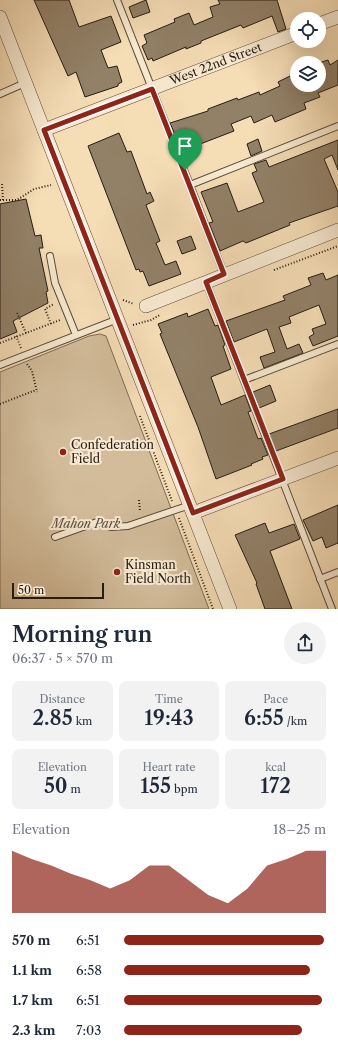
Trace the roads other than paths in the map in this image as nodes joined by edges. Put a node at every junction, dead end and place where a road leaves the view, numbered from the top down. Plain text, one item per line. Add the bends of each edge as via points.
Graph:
1 (118, 0) edge
2 (0, 17) edge
3 (338, 17) edge
4 (326, 21) edge
5 (290, 36) edge
6 (26, 83) junction
7 (152, 89) junction
8 (0, 94) edge
9 (338, 126) edge
10 (44, 130) junction
11 (190, 185) junction
12 (338, 230) edge
13 (50, 256) dead end
14 (224, 274) junction
15 (206, 282) junction
16 (140, 309) road end
17 (118, 319) junction
18 (76, 335) junction
19 (338, 344) edge
20 (0, 365) edge
21 (244, 380) junction
22 (338, 458) edge
23 (283, 479) junction
24 (191, 509) junction
25 (55, 537) dead end
26 (338, 572) edge
27 (320, 579) junction
28 (230, 609) edge
29 (332, 609) edge

1 - 7 lane
2 - 6 street
3 - 4 street
5 - 7 street, West 22nd Street
6 - 8 lane
6 - 10 street
7 - 10 street, West 22nd Street
7 - 11 lane
9 - 11 lane
10 - 17 street
11 - 14 lane
12 - 14 street
13 - 18 lane via 55,283
14 - 15 street
15 - 16 street
15 - 21 lane
17 - 18 lane
17 - 24 street
18 - 20 lane
19 - 21 lane
21 - 23 lane
22 - 23 street
23 - 24 street
23 - 27 lane
24 - 25 lane via 175,510 128,526 111,527 97,522 87,524
24 - 28 street
26 - 27 lane
27 - 29 lane

